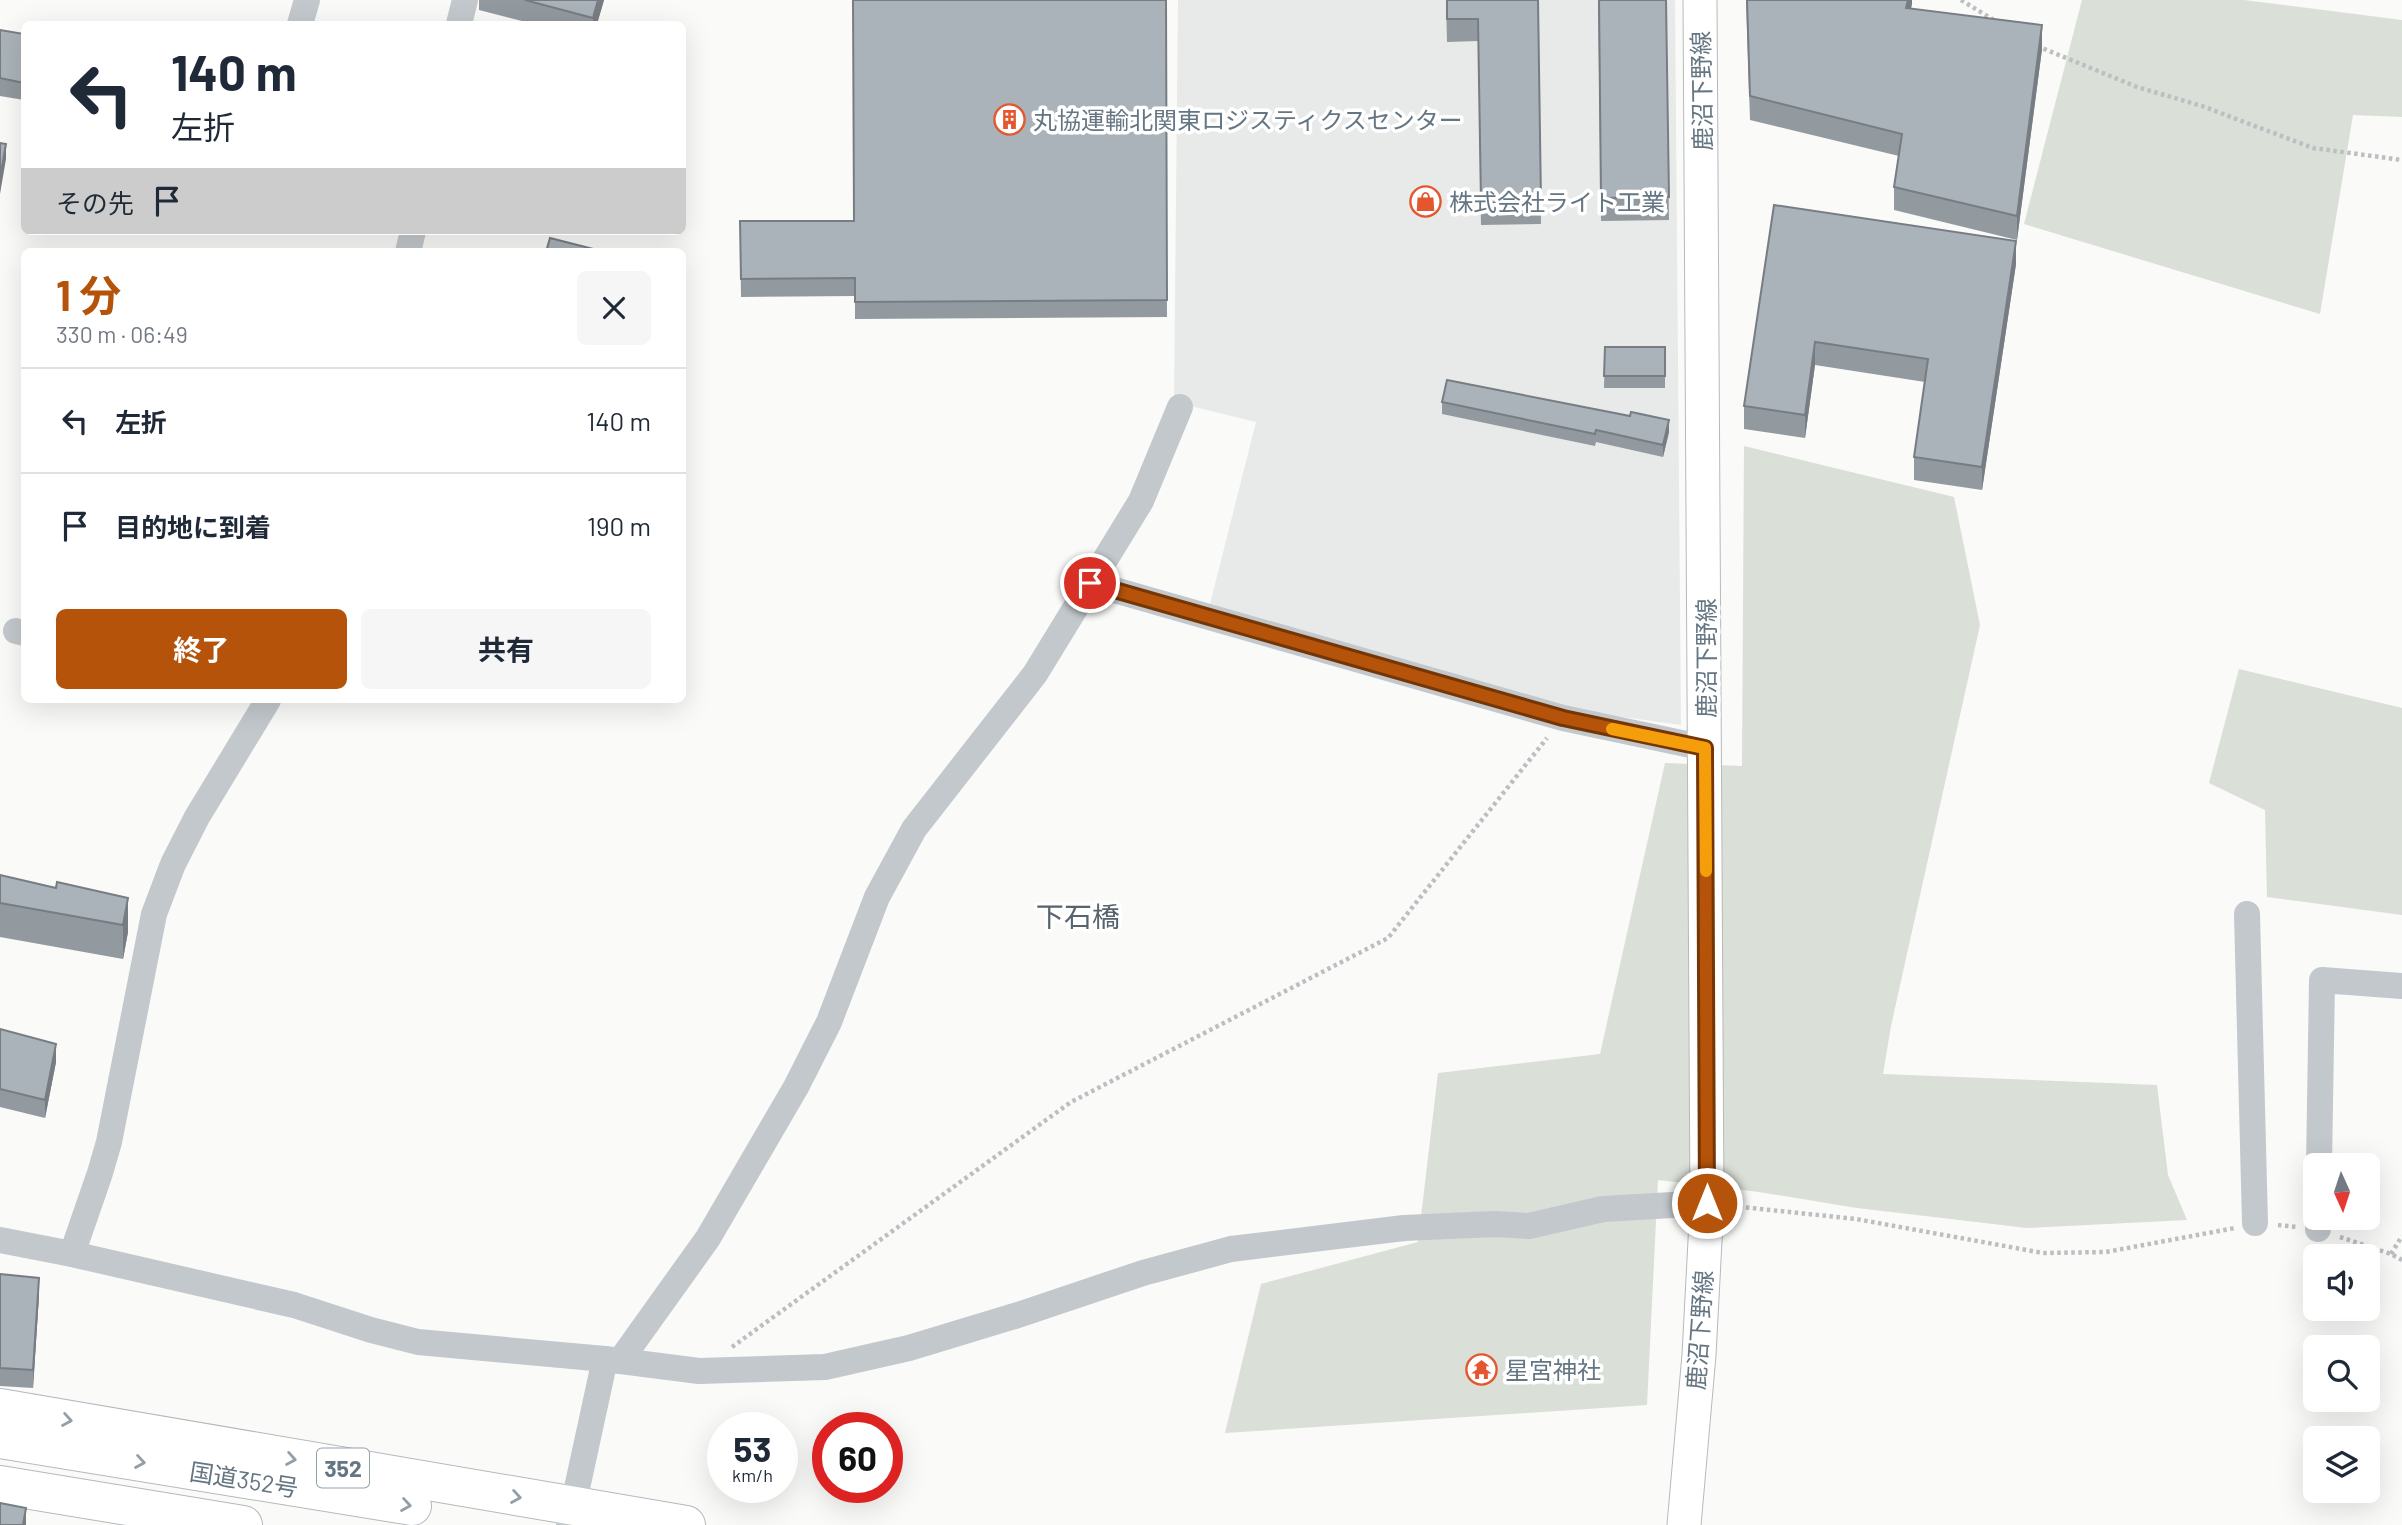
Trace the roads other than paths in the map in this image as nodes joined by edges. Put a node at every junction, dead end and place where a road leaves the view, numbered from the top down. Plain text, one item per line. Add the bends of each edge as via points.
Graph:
1 (307, 0) edge
2 (465, 0) edge
3 (1700, 0) edge
4 (301, 21) edge
5 (460, 21) edge
6 (1181, 407) dead end
7 (1090, 583) junction
8 (266, 703) edge
9 (1705, 748) junction
10 (2247, 914) dead end
11 (2402, 986) edge
12 (2319, 1153) edge
13 (1707, 1203) junction
14 (2255, 1223) road end
15 (0, 1240) edge
16 (72, 1254) junction
17 (613, 1360) junction
18 (0, 1408) edge
19 (0, 1438) edge
20 (0, 1464) edge
21 (0, 1485) edge
22 (257, 1505) edge
23 (571, 1516) edge
24 (375, 1525) edge
25 (530, 1525) edge
26 (687, 1525) edge
27 (1684, 1525) edge

1 - 4 street
2 - 5 street
3 - 9 main road, 鹿沼下野線
6 - 7 street via 1141,501
7 - 9 street via 1563,718
7 - 17 street via 1035,674 914,829 877,897 829,1022 796,1087 708,1238
8 - 16 street via 197,817 154,914 108,1142
9 - 13 main road, 鹿沼下野線
10 - 14 street
11 - 12 street via 2322,980
13 - 17 street via 1603,1209 1529,1226 1404,1228 1231,1249 909,1348 825,1367 699,1371
13 - 27 main road, 鹿沼下野線
15 - 16 street
16 - 17 street via 294,1305 418,1342
17 - 23 street
18 -> 23 highway, 352
19 -> 22 highway, 国道352号 / 352
20 - 22 highway, 国道352号 / 352
21 - 22 highway, 352
22 - 24 highway, 国道352号 / 352
22 -> 25 highway, 国道352号 / 352
23 - 26 highway, 352

